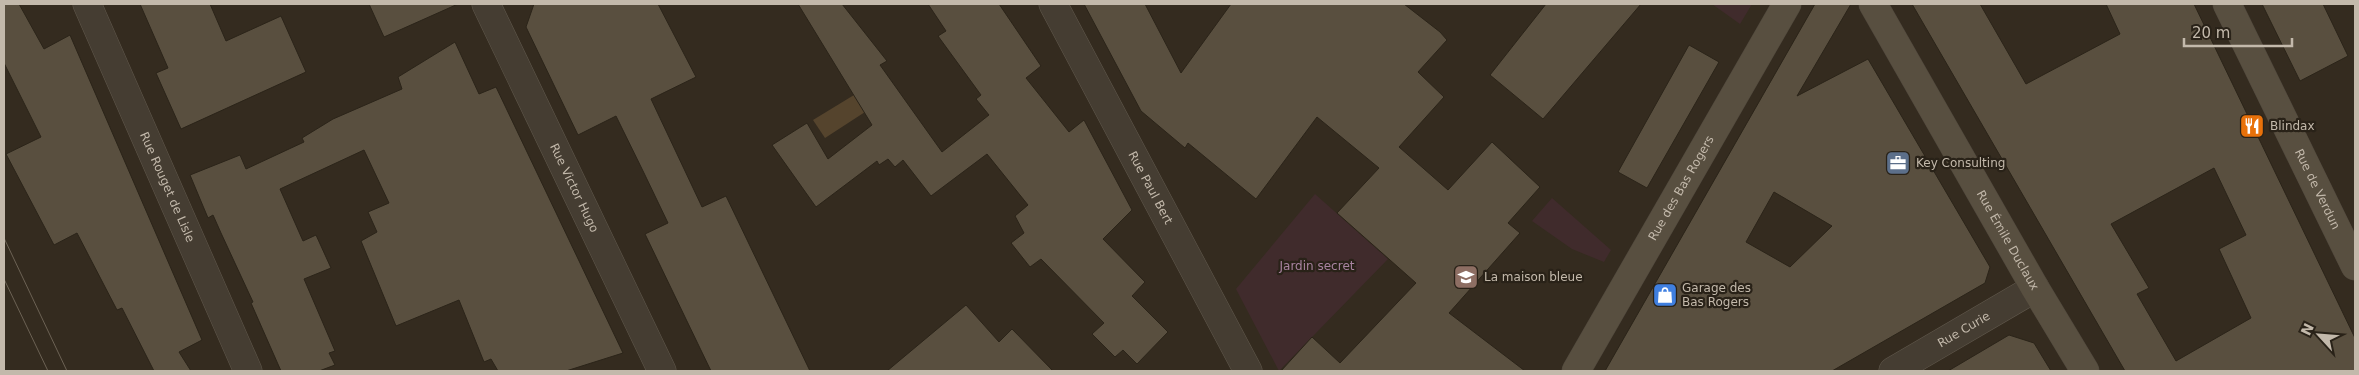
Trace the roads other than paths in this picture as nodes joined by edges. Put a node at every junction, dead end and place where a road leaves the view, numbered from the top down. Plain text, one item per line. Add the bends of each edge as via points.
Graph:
1 (88, 4) edge
2 (486, 4) edge
3 (1053, 4) edge
4 (1787, 4) edge
5 (1873, 4) edge
6 (2227, 4) edge
7 (2355, 266) edge
8 (2035, 288) junction
9 (248, 371) edge
10 (662, 371) edge
11 (1248, 371) edge
12 (1576, 371) edge
13 (1893, 371) edge
14 (2085, 371) edge

1 - 9 street, Rue Rouget de Lisle
2 - 10 street, Rue Victor Hugo
3 - 11 street, Rue Paul Bert
4 - 12 street, Rue des Bas Rogers
5 - 8 street, Rue Émile Duclaux
6 - 7 street, Rue de Verdun
8 - 13 street, Rue Curie
8 - 14 street, Rue Émile Duclaux

